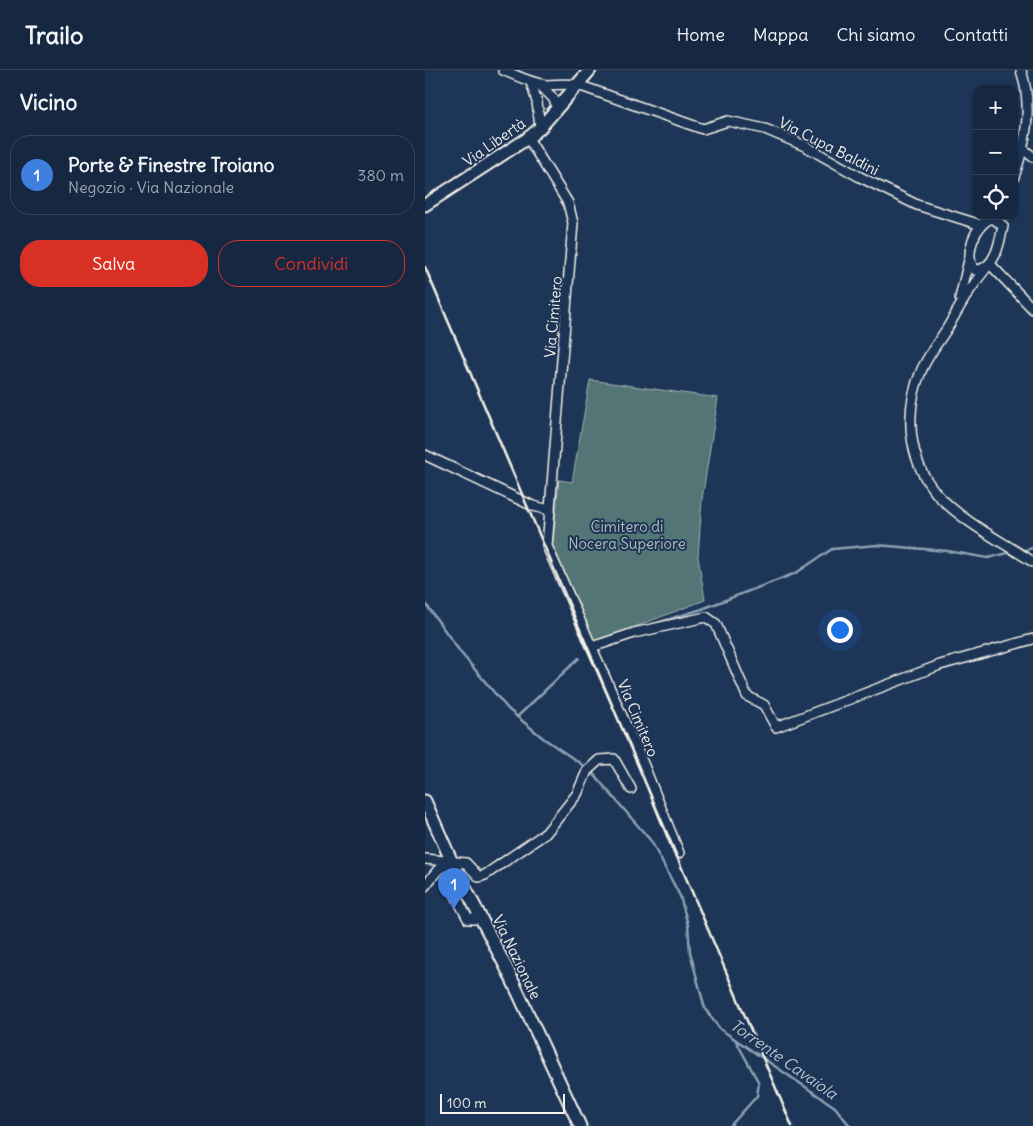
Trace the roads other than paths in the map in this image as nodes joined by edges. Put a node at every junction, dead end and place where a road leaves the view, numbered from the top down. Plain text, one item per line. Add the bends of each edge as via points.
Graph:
1 (503, 70) edge
2 (590, 70) edge
3 (1021, 70) edge
4 (578, 85) junction
5 (535, 86) junction
6 (558, 108) junction
7 (540, 128) junction
8 (528, 138) junction
9 (1023, 149) junction
10 (1033, 157) edge
11 (1015, 175) edge
12 (425, 205) edge
13 (973, 217) edge
14 (985, 220) edge
15 (1004, 221) edge
16 (969, 257) junction
17 (988, 266) junction
18 (957, 308) junction
19 (1033, 309) edge
20 (425, 455) edge
21 (550, 510) junction
22 (1033, 562) edge
23 (1033, 639) edge
24 (593, 647) junction
25 (631, 789) dead end
26 (425, 801) edge
27 (679, 853) dead end
28 (425, 859) edge
29 (451, 860) junction
30 (425, 886) edge
31 (580, 1126) edge

1 - 5 street
2 - 4 main road, Via Libertà
3 - 9 street via 1027,102
4 - 5 street, Via Cupa Baldini
4 - 6 main road, Via Libertà
4 - 13 street, Via Cupa Baldini via 703,129 728,121 765,129 805,146 917,205
5 - 6 street
5 - 7 street
6 - 7 main road, Via Libertà
7 - 8 main road, Via Libertà
8 - 12 main road, Via Libertà
8 - 21 street, Via Cimitero via 560,188 573,222
9 - 10 street
9 - 11 street
14 - 16 street
15 - 17 street via 1000,241
16 - 17 street via 975,270
16 - 18 street
17 - 18 street
17 - 19 street
18 - 22 street via 922,368 912,405 912,441 923,473 938,496
20 - 21 street via 533,506
21 - 24 street, Via Cimitero via 547,546
23 - 24 street via 939,665 776,727 764,705 747,696 717,624 706,617 634,633
24 - 27 street, Via Cimitero
25 - 29 street via 614,759 599,760 590,768 577,794 546,833 485,875 479,877 466,863
26 - 29 main road, Via Nazionale
28 - 29 street
29 - 30 street
29 - 31 main road, Via Nazionale

